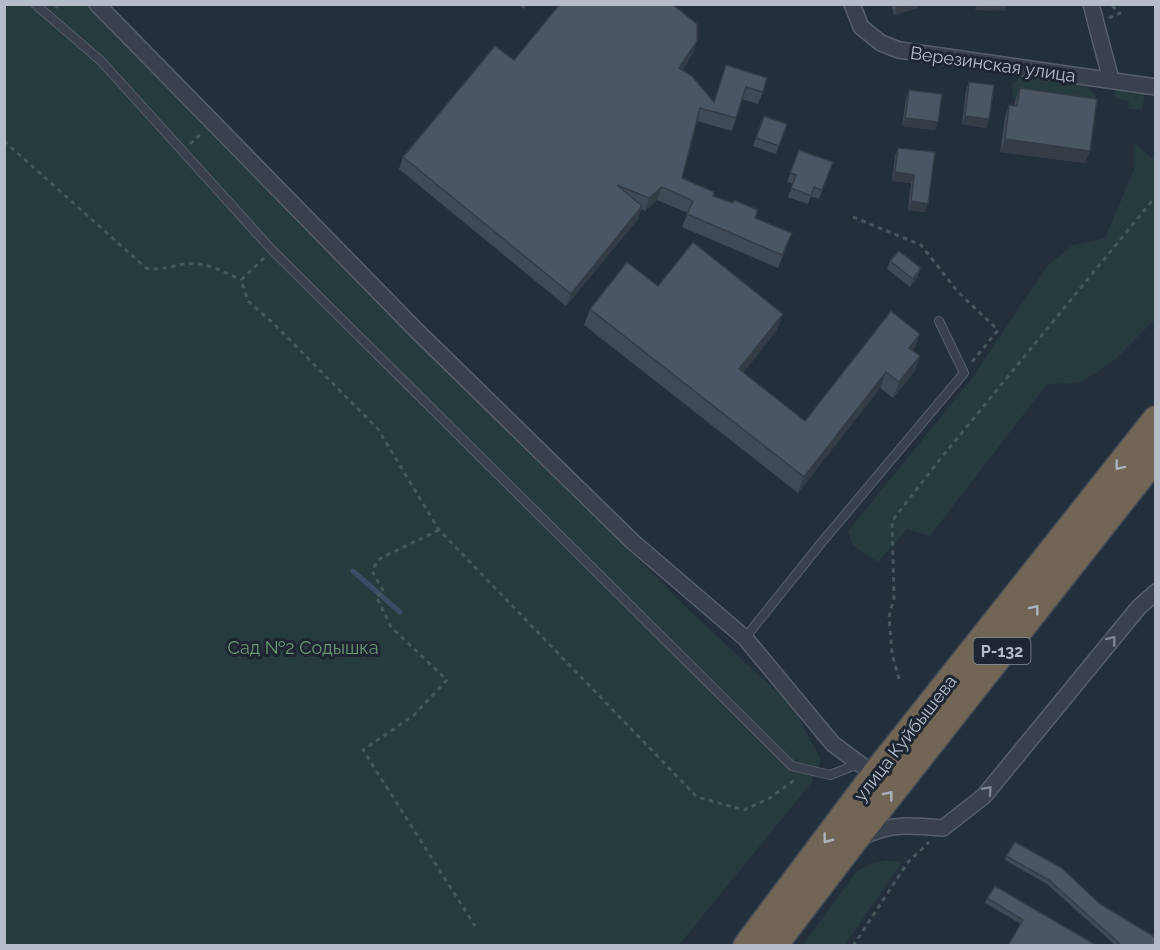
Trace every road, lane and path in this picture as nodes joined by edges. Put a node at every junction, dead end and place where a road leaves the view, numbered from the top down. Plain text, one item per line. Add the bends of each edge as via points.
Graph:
1 (35, 4) edge
2 (97, 4) edge
3 (852, 4) edge
4 (1091, 4) edge
5 (1110, 4) edge
6 (1110, 18) dead end
7 (1111, 80) junction
8 (1155, 87) edge
9 (213, 123) junction
10 (4, 141) edge
11 (182, 151) junction
12 (1155, 196) edge
13 (852, 217) dead end
14 (272, 250) junction
15 (241, 280) junction
16 (939, 321) dead end
17 (964, 373) junction
18 (1155, 420) edge
19 (1155, 456) edge
20 (439, 530) junction
21 (1155, 592) edge
22 (745, 638) junction
23 (899, 679) dead end
24 (808, 770) junction
25 (866, 770) junction
26 (943, 828) junction
27 (852, 841) junction
28 (475, 927) dead end
29 (747, 945) edge
30 (773, 945) edge
31 (853, 945) edge

1 - 11 lane via 101,61
2 - 9 street
3 - 7 street, Верезинская улица via 861,27 881,44 899,51
4 - 7 street
5 - 6 path via 1120,13
7 - 8 street, Верезинская улица
9 - 11 path
9 - 22 street via 417,331 633,542
10 - 15 path via 146,268 158,271 187,263 212,267
11 - 14 lane
12 - 23 path via 892,521 894,598 889,617
13 - 17 path via 921,245 958,292 998,330
14 - 15 path
14 - 24 lane via 792,766
15 - 20 path via 248,301 378,429
16 - 17 lane
17 - 22 lane
18 -> 25 highway, улица Куйбышева / Р-132
27 -> 19 highway, улица Куйбышева / Р-132
20 - 24 path via 697,797 744,810 770,798
20 - 28 path via 378,560 372,571 384,592 376,596 391,627 447,680 414,715 363,750
26 -> 21 street via 984,796
22 - 25 street via 833,744
24 - 25 lane via 830,776
25 -> 29 highway, улица Куйбышева / Р-132
26 - 27 street via 907,824 880,828
26 - 31 path via 908,862
27 - 30 highway, улица Куйбышева / Р-132

